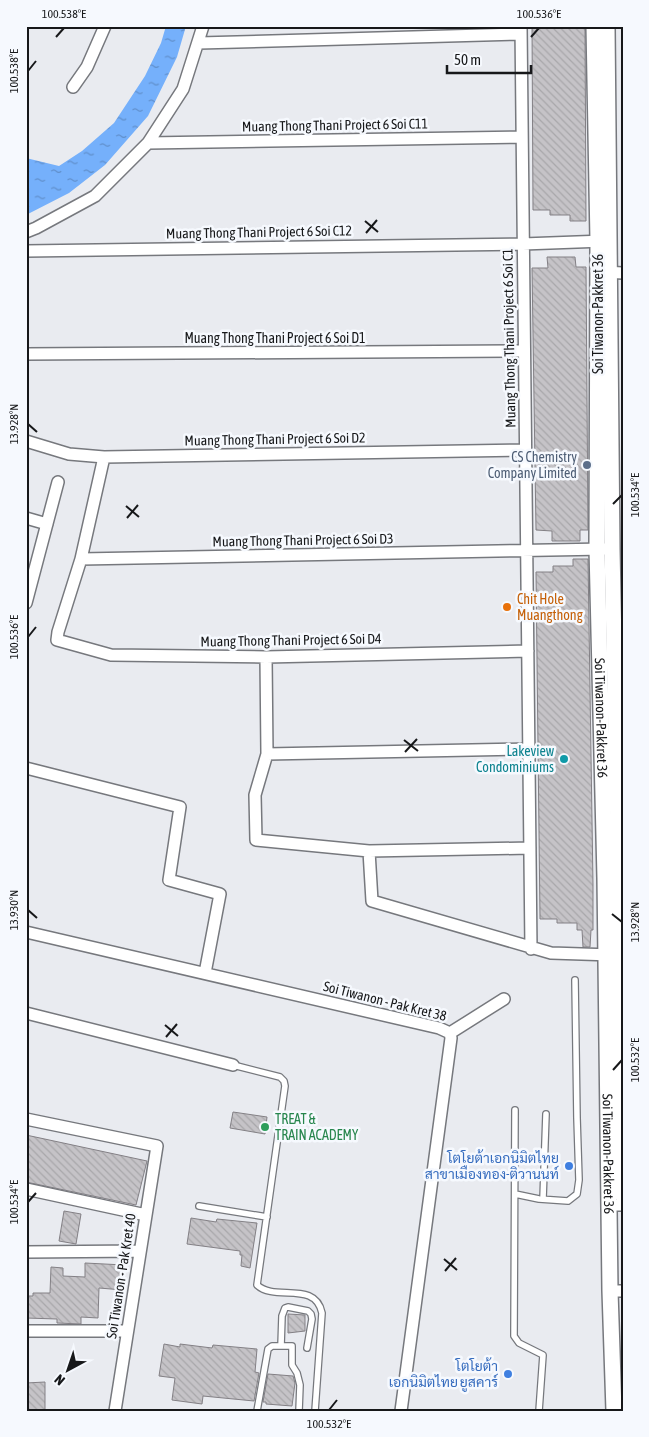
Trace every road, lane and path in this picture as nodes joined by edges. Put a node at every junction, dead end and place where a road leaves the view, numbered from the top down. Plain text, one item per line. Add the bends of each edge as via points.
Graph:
1 (105, 26) edge
2 (203, 26) edge
3 (594, 26) edge
4 (607, 26) edge
5 (521, 30) edge
6 (199, 43) junction
7 (73, 87) dead end
8 (522, 137) junction
9 (148, 144) junction
10 (26, 232) edge
11 (604, 241) junction
12 (523, 244) junction
13 (26, 251) edge
14 (610, 273) edge
15 (524, 351) junction
16 (26, 354) edge
17 (26, 441) edge
18 (525, 450) junction
19 (104, 456) junction
20 (58, 482) dead end
21 (26, 518) edge
22 (48, 524) junction
23 (604, 549) junction
24 (526, 550) junction
25 (81, 559) junction
26 (26, 602) edge
27 (528, 651) junction
28 (266, 657) junction
29 (529, 749) junction
30 (266, 754) junction
31 (26, 768) edge
32 (530, 848) junction
33 (369, 850) junction
34 (616, 879) edge
35 (26, 932) edge
36 (531, 949) junction
37 (613, 955) junction
38 (205, 974) junction
39 (575, 980) dead end
40 (504, 999) dead end
41 (26, 1012) edge
42 (450, 1033) junction
43 (233, 1065) joint
44 (515, 1110) dead end
45 (546, 1114) dead end
46 (26, 1119) edge
47 (26, 1189) edge
48 (514, 1194) junction
49 (623, 1196) edge
50 (544, 1199) junction
51 (616, 1205) edge
52 (198, 1206) dead end
53 (146, 1215) junction
54 (266, 1217) junction
55 (140, 1251) junction
56 (26, 1252) edge
57 (616, 1291) edge
58 (26, 1331) edge
59 (126, 1331) junction
60 (281, 1346) junction
61 (307, 1348) dead end
62 (115, 1411) edge
63 (257, 1411) edge
64 (299, 1411) edge
65 (315, 1411) edge
66 (401, 1411) edge
67 (540, 1411) edge
68 (614, 1411) edge

1 - 7 street via 88,67
2 - 6 street
3 - 11 street, Soi Tiwanon-Pakkret 36
4 - 11 street, Soi Tiwanon-Pakkret 36
5 - 6 street
5 - 8 street, Muang Thong Thani Project 6 Soi C1
6 - 9 street via 183,89
8 - 9 street, Muang Thong Thani Project 6 Soi C11
8 - 12 street, Muang Thong Thani Project 6 Soi C1
9 - 10 street via 95,196
11 - 12 street, Muang Thong Thani Project 6 Soi C12
11 - 14 street, Soi Tiwanon-Pakkret 36
12 - 13 street, Muang Thong Thani Project 6 Soi C12
12 - 15 street, Muang Thong Thani Project 6 Soi C1
14 - 23 street, Soi Tiwanon-Pakkret 36
15 - 16 street, Muang Thong Thani Project 6 Soi D1
15 - 18 street, Muang Thong Thani Project 6 Soi C1
17 - 19 street, Muang Thong Thani Project 6 Soi D2 via 69,454
18 - 19 street, Muang Thong Thani Project 6 Soi D2
18 - 24 street, Muang Thong Thani Project 6 Soi C1
19 - 25 street
20 - 22 street
21 - 22 street
22 - 26 street
23 - 24 street, Muang Thong Thani Project 6 Soi D3
23 - 34 street, Soi Tiwanon-Pakkret 36
24 - 25 street, Muang Thong Thani Project 6 Soi D3
24 - 27 street, Muang Thong Thani Project 6 Soi C1
25 - 28 street, Muang Thong Thani Project 6 Soi D4 via 57,640 111,654
27 - 28 street, Muang Thong Thani Project 6 Soi D4
27 - 29 street, Muang Thong Thani Project 6 Soi C1
28 - 30 street
29 - 30 street
29 - 32 street, Muang Thong Thani Project 6 Soi C1
30 - 33 street via 256,795 256,840
31 - 38 street via 180,806 169,880 220,894
32 - 33 street
32 - 36 street, Muang Thong Thani Project 6 Soi C1
33 - 36 street via 372,901
34 - 37 street, Soi Tiwanon-Pakkret 36
35 - 38 street, Soi Tiwanon - Pak Kret 38
36 - 37 street via 551,954
37 - 49 street, Soi Tiwanon-Pakkret 36
37 - 51 street, Soi Tiwanon-Pakkret 36
38 - 42 street, Soi Tiwanon - Pak Kret 38
39 - 50 lane via 580,1180 577,1194 568,1201
40 - 42 street
41 - 43 street
42 - 66 street, Soi Tiwanon - Pak Kret 38
43 - 54 lane via 280,1077 284,1081
44 - 48 lane
45 - 50 lane
46 - 53 street, Soi Tiwanon - Pak Kret 40 via 158,1146
47 - 53 street
48 - 50 lane
48 - 67 lane via 514,1336 519,1343 543,1355
51 - 57 street, Soi Tiwanon-Pakkret 36
52 - 54 lane
53 - 55 street, Soi Tiwanon - Pak Kret 40
54 - 65 lane via 257,1285 266,1290 314,1297 320,1303
55 - 56 street
55 - 59 street, Soi Tiwanon - Pak Kret 40
57 - 68 street, Soi Tiwanon-Pakkret 36
58 - 59 street
59 - 62 street, Soi Tiwanon - Pak Kret 40
60 - 61 lane via 282,1316 288,1307 311,1314
60 - 63 lane via 272,1346 266,1354
60 - 64 lane via 292,1346 292,1365 300,1385

